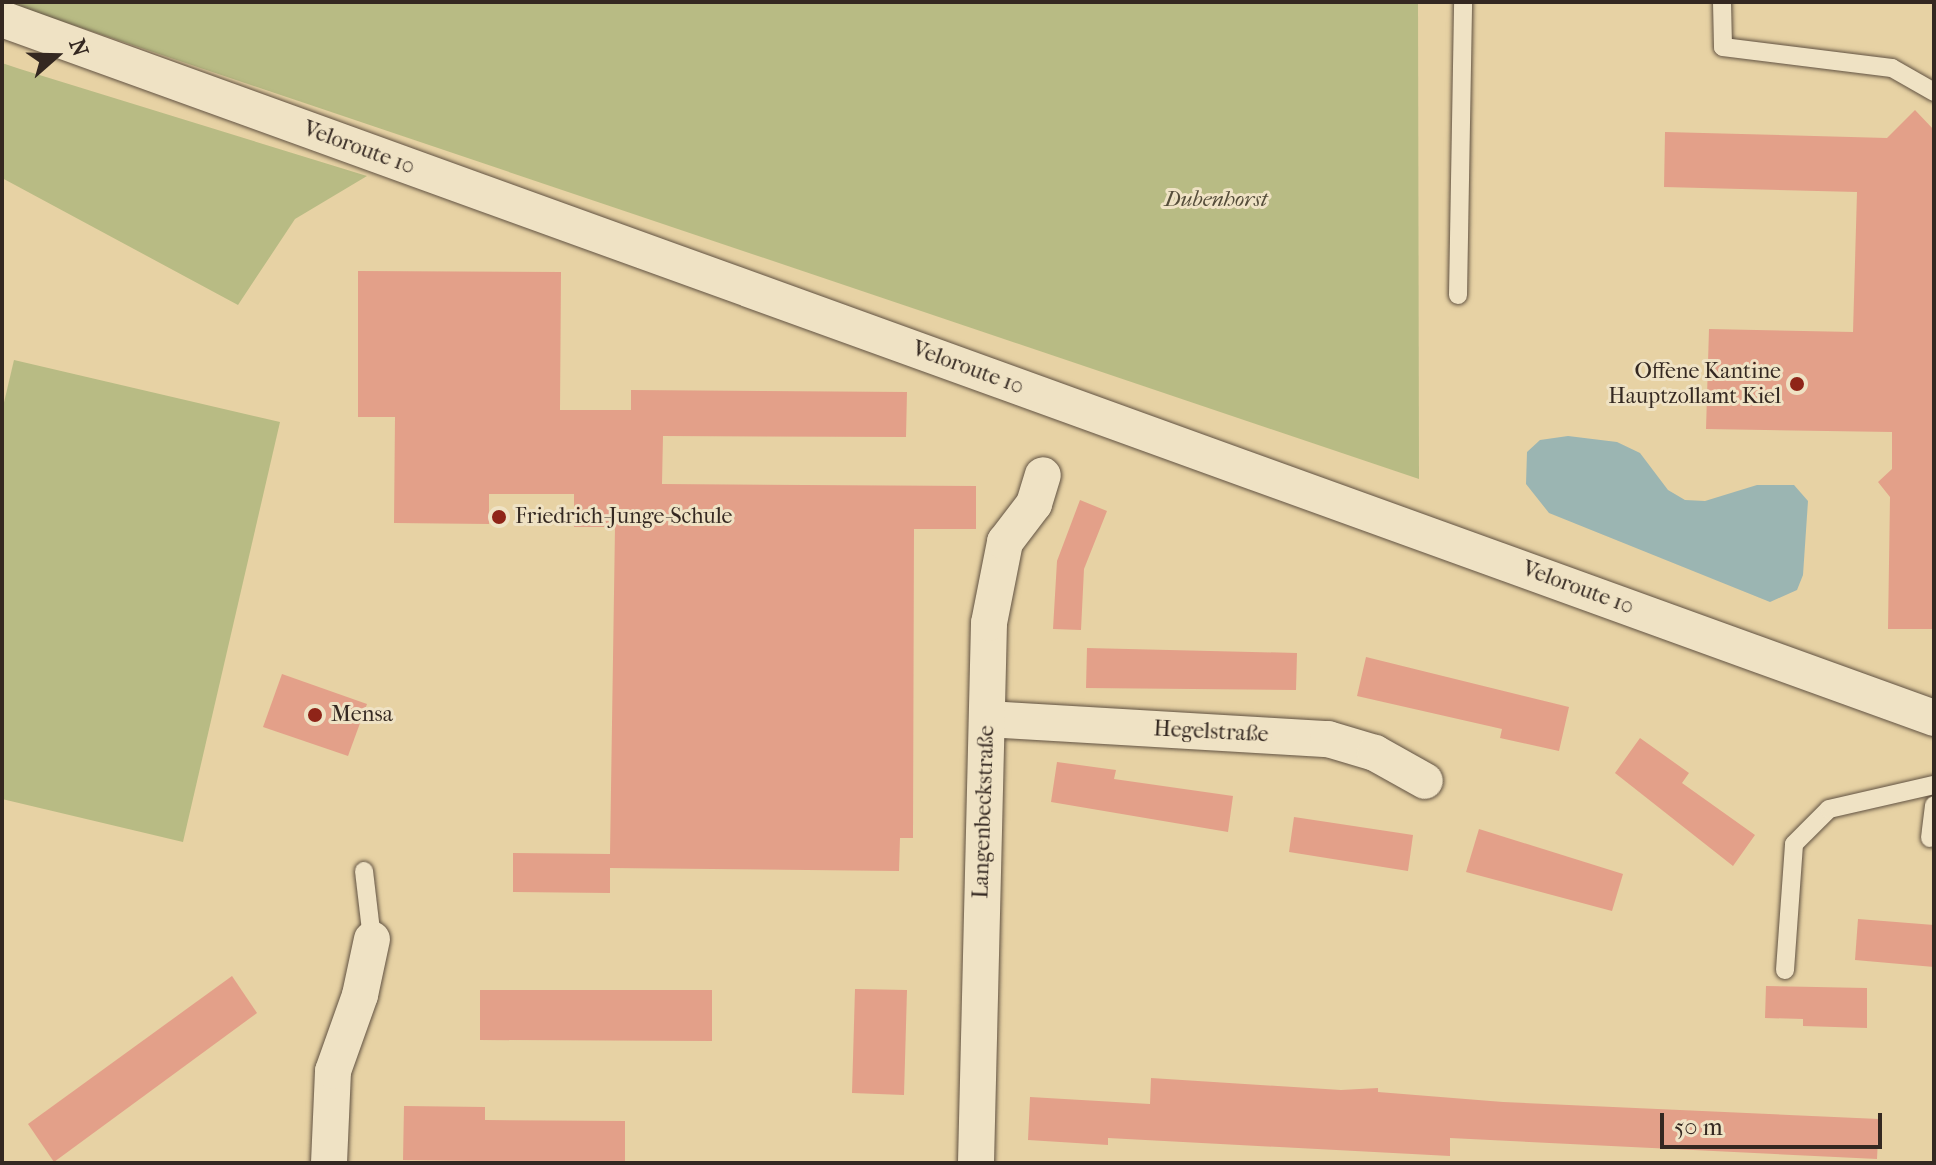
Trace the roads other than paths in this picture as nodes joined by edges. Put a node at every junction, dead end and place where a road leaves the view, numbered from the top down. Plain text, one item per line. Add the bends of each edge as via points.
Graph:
1 (1463, 2) edge
2 (1722, 2) edge
3 (2, 19) edge
4 (1934, 92) edge
5 (1458, 295) dead end
6 (1043, 475) dead end
7 (1934, 718) edge
8 (987, 719) junction
9 (1425, 781) dead end
10 (1934, 785) edge
11 (1934, 805) edge
12 (1930, 838) dead end
13 (364, 871) dead end
14 (372, 939) joint
15 (1785, 970) dead end
16 (329, 1163) edge
17 (976, 1163) edge

1 - 5 lane
2 - 4 lane via 1723,47 1892,68
3 - 7 street, Veloroute 10
6 - 8 street, Langenbeckstraße via 1034,504 1005,542 997,568 989,623
8 - 9 street, Hegelstraße via 1328,739 1375,753
8 - 17 street, Langenbeckstraße
10 - 15 lane via 1829,809 1794,844
11 - 12 lane
13 - 14 lane
14 - 16 street via 360,995 333,1071

